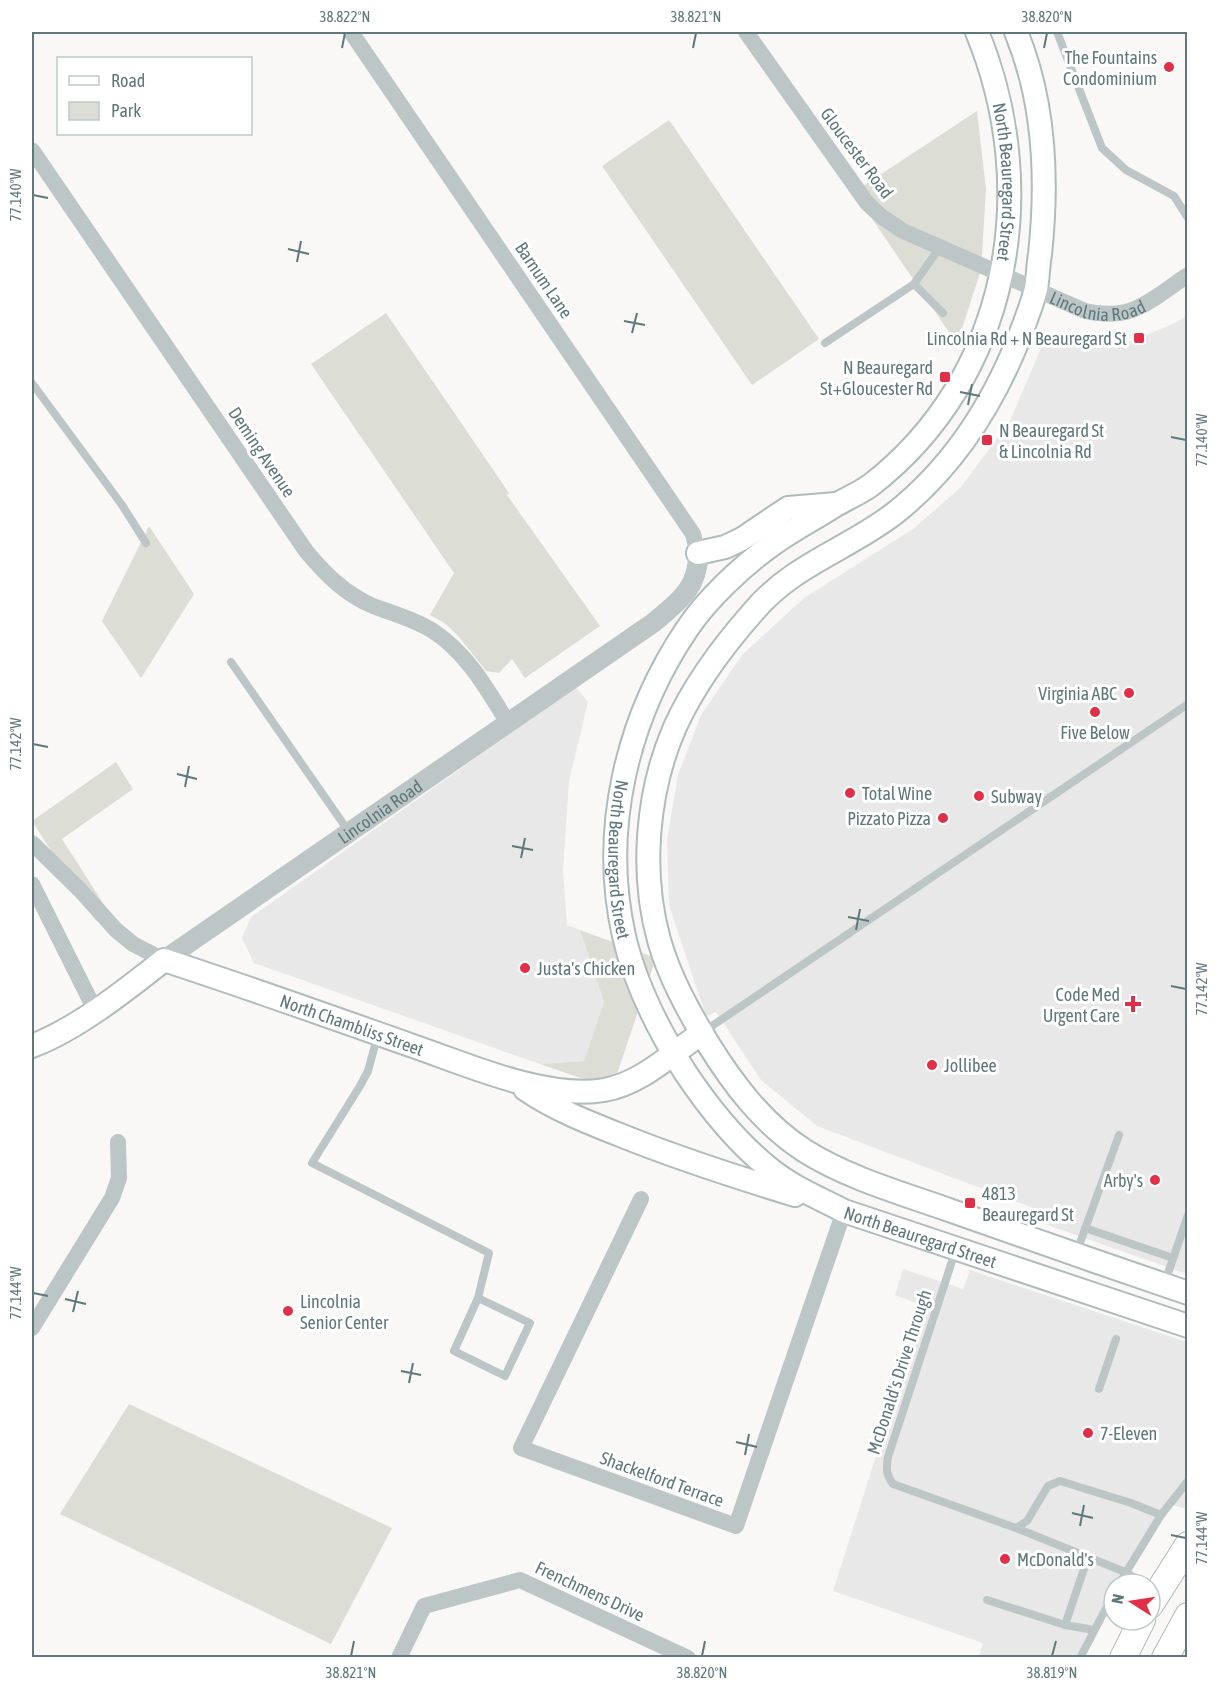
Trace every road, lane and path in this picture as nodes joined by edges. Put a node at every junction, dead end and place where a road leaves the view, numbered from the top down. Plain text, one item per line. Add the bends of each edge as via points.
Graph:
1 (351, 32) edge
2 (746, 32) edge
3 (977, 32) edge
4 (1016, 32) edge
5 (1057, 32) edge
6 (32, 150) edge
7 (1188, 218) edge
8 (940, 247) junction
9 (1002, 274) junction
10 (1188, 275) edge
11 (914, 284) junction
12 (1036, 289) junction
13 (943, 313) dead end
14 (825, 343) dead end
15 (32, 383) edge
16 (837, 504) junction
17 (146, 543) dead end
18 (698, 553) junction
19 (231, 662) dead end
20 (1185, 709) edge
21 (508, 723) junction
22 (349, 833) junction
23 (32, 843) edge
24 (32, 884) edge
25 (164, 960) junction
26 (95, 1010) junction
27 (378, 1033) junction
28 (702, 1033) junction
29 (32, 1046) edge
30 (673, 1053) junction
31 (508, 1078) junction
32 (1119, 1135) dead end
33 (118, 1142) dead end
34 (641, 1199) dead end
35 (844, 1211) junction
36 (1188, 1215) edge
37 (1085, 1228) junction
38 (956, 1248) junction
39 (1076, 1254) junction
40 (1173, 1258) junction
41 (1164, 1285) junction
42 (1188, 1293) edge
43 (478, 1298) junction
44 (1188, 1326) edge
45 (32, 1328) edge
46 (1116, 1339) dead end
47 (1099, 1389) dead end
48 (1188, 1481) edge
49 (1161, 1515) junction
50 (1016, 1528) junction
51 (1188, 1545) edge
52 (1088, 1557) junction
53 (1125, 1572) joint
54 (1162, 1578) edge
55 (987, 1600) dead end
56 (1102, 1615) edge
57 (1188, 1616) edge
58 (1065, 1625) junction
59 (1094, 1630) junction
60 (1136, 1632) edge
61 (399, 1658) edge
62 (688, 1658) edge
63 (1080, 1658) edge
64 (1123, 1658) edge
65 (1165, 1658) edge

1 - 18 street, Barnum Lane via 693,534
2 - 8 street, Gloucester Road via 867,203 903,231
3 - 9 main road, North Beauregard Street via 998,96 1008,154
4 - 12 main road, North Beauregard Street via 1034,88 1042,140 1043,228
5 - 7 lane via 1102,148 1126,170 1174,196
6 - 21 street, Deming Avenue via 324,573 346,592 409,618 455,648 474,669
8 - 9 street, Gloucester Road
8 - 11 lane
9 - 12 street, Gloucester Road
9 - 16 main road, North Beauregard Street via 980,342 949,402 924,436 895,465 867,488
10 - 12 street, Lincolnia Road via 1137,309 1119,315 1085,311
11 - 13 lane
11 - 14 lane
12 - 28 main road, North Beauregard Street via 997,387 968,436 943,468 892,515 802,568 755,608 701,679 676,725 654,797 650,879 654,917 665,959
15 - 17 lane
16 - 18 main road via 788,508 742,539
16 - 30 main road, North Beauregard Street via 773,544 721,589 688,627 660,675 635,732 619,805 619,907 634,970
18 - 21 street, Lincolnia Road via 699,568 694,581 678,602
19 - 22 lane
20 - 28 lane
21 - 22 street, Lincolnia Road
22 - 25 street, Lincolnia Road
23 - 25 street, North Chambliss Street via 116,930
24 - 26 street
25 - 26 main road, Lincolnia Road
25 - 27 main road, North Chambliss Street
26 - 29 main road, Lincolnia Road
27 - 31 main road, North Chambliss Street
27 - 43 lane via 368,1071 312,1163 489,1253
28 - 30 main road, North Chambliss Street
28 - 39 main road, North Beauregard Street via 752,1105 781,1134 820,1160
30 - 31 main road, North Chambliss Street via 649,1071 606,1090 565,1091
30 - 35 main road, North Beauregard Street via 698,1091 745,1147 784,1179
31 - 35 main road via 560,1110 632,1140
32 - 37 lane
33 - 45 street via 119,1178 112,1198
34 - 35 street, Shackelford Terrace via 521,1448 736,1526
35 - 38 main road, North Beauregard Street
36 - 40 lane
37 - 39 lane
37 - 40 lane
38 - 44 main road, North Beauregard Street
38 - 50 lane, McDonald's Drive Through via 886,1470 893,1484
39 - 41 main road, North Beauregard Street
40 - 41 lane
41 - 42 main road, North Beauregard Street
43 - 43 lane via 454,1351 505,1376 530,1323
46 - 47 lane
48 - 49 lane
49 - 50 lane via 1060,1481 1047,1486 1027,1521
49 - 53 lane
50 - 52 lane, McDonald's Drive Through
51 - 54 main road
52 - 53 lane, McDonald's Drive Through
52 - 58 lane
55 - 58 lane
56 - 59 lane
57 - 65 main road
58 - 59 lane
59 - 63 lane
60 - 64 main road
61 - 62 street, Frenchmens Drive via 424,1606 520,1580

